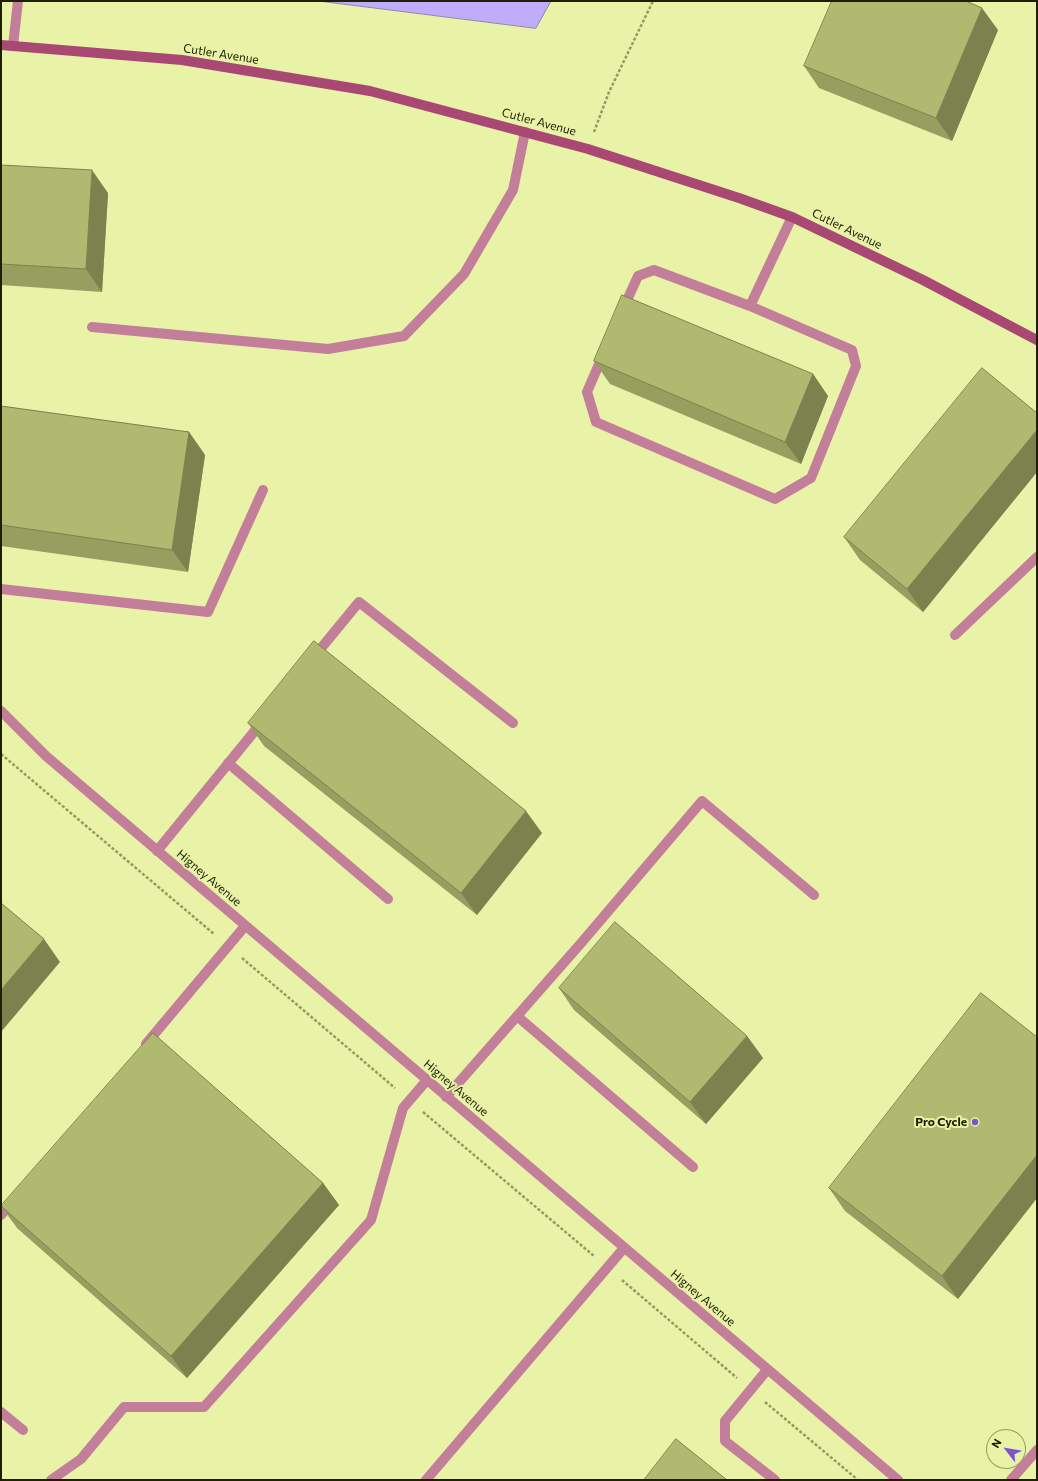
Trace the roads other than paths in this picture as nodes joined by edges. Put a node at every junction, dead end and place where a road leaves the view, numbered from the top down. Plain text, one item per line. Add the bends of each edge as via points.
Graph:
1 (18, 1) edge
2 (1, 45) edge
3 (14, 46) junction
4 (525, 132) junction
5 (792, 217) junction
6 (750, 306) junction
7 (619, 320) edge
8 (92, 327) dead end
9 (1037, 340) edge
10 (606, 348) edge
11 (264, 490) dead end
12 (1037, 557) edge
13 (1, 589) edge
14 (954, 635) dead end
15 (309, 664) edge
16 (1, 711) edge
17 (269, 713) edge
18 (512, 723) dead end
19 (228, 763) junction
20 (157, 851) junction
21 (814, 895) dead end
22 (388, 899) dead end
23 (245, 926) junction
24 (517, 1016) junction
25 (137, 1054) edge
26 (427, 1080) junction
27 (446, 1097) junction
28 (693, 1167) dead end
29 (21, 1191) edge
30 (1, 1215) edge
31 (624, 1248) junction
32 (767, 1370) junction
33 (1, 1412) edge
34 (23, 1430) dead end
35 (1037, 1450) edge
36 (1033, 1462) edge
37 (51, 1480) edge
38 (426, 1480) edge
39 (775, 1480) edge
40 (898, 1480) edge
41 (1011, 1480) edge

1 - 3 street
2 - 3 street, Cutler Avenue
3 - 4 street, Cutler Avenue via 182,60 370,91
4 - 5 street, Cutler Avenue via 588,149
4 - 8 street via 513,190 464,274 404,336 328,349
5 - 6 street
5 - 9 street, Cutler Avenue via 923,280
6 - 7 street via 654,270 638,276
6 - 10 street via 852,350 856,366 811,478 776,499 596,422 587,392
11 - 13 street via 208,612
12 - 14 street
15 - 18 street via 359,602
16 - 20 street, Higney Avenue via 46,756
17 - 19 street
19 - 20 street
19 - 22 street
20 - 23 street, Higney Avenue
21 - 24 street via 702,801
23 - 25 street
23 - 26 street, Higney Avenue
24 - 27 street
24 - 28 street
26 - 27 street, Higney Avenue
26 - 37 street via 403,1108 371,1220 204,1407 124,1407 81,1459
27 - 31 street, Higney Avenue
29 - 30 street
31 - 32 street, Higney Avenue
31 - 38 street
32 - 39 street via 725,1421 725,1441
32 - 40 street, Higney Avenue
33 - 34 street
35 - 36 street
36 - 41 street

